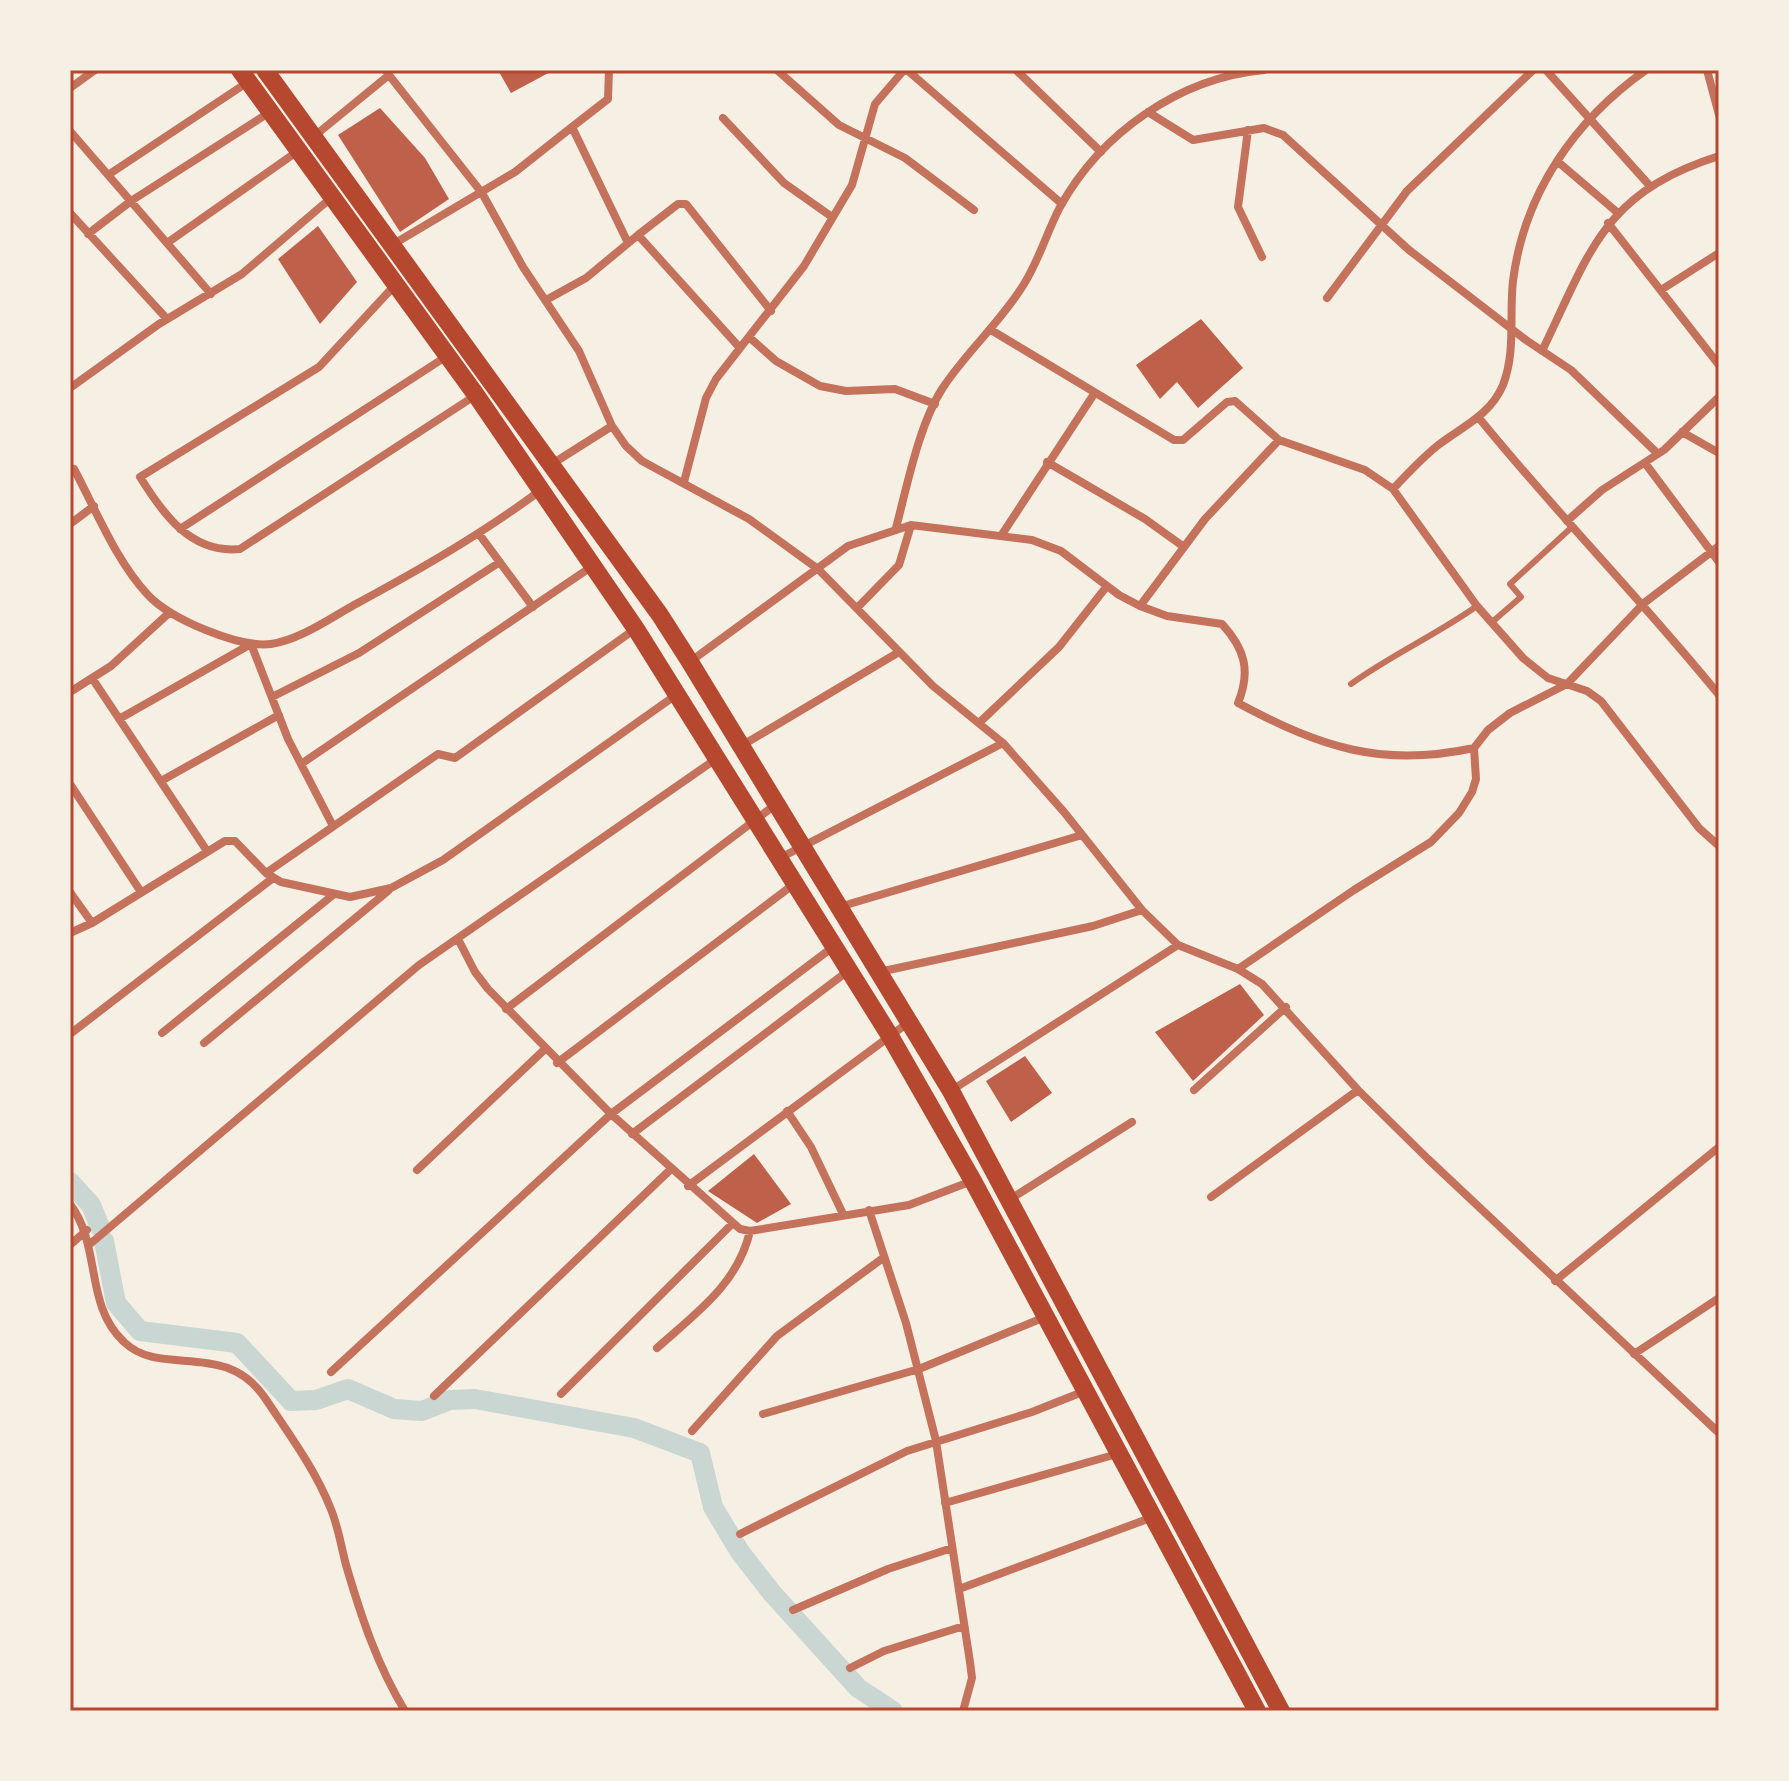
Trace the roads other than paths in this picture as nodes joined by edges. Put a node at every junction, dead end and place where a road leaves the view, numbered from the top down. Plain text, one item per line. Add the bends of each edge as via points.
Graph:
1 (95, 70) edge
2 (265, 70) edge
3 (609, 70) edge
4 (777, 70) edge
5 (906, 70) edge
6 (1016, 70) edge
7 (1264, 70) edge
8 (1533, 70) edge
9 (1546, 70) edge
10 (1646, 70) edge
11 (1707, 70) edge
12 (387, 72) edge
13 (1223, 73) edge
14 (245, 76) edge
15 (70, 88) edge
16 (270, 111) junction
17 (1148, 112) junction
18 (1719, 115) edge
19 (1590, 117) junction
20 (723, 118) dead end
21 (572, 127) junction
22 (1248, 130) junction
23 (70, 131) edge
24 (866, 140) junction
25 (305, 144) junction
26 (1101, 152) junction
27 (1719, 156) edge
28 (1557, 161) junction
29 (108, 175) junction
30 (1650, 186) junction
31 (482, 193) junction
32 (333, 197) junction
33 (131, 201) junction
34 (1062, 204) junction
35 (974, 210) dead end
36 (70, 213) edge
37 (1618, 213) junction
38 (832, 217) junction
39 (1379, 223) junction
40 (1608, 223) junction
41 (88, 234) junction
42 (638, 235) junction
43 (167, 243) junction
44 (628, 243) junction
45 (390, 246) junction
46 (1719, 253) edge
47 (1262, 257) dead end
48 (396, 284) junction
49 (1661, 290) junction
50 (211, 294) junction
51 (1327, 298) dead end
52 (546, 300) junction
53 (771, 311) junction
54 (167, 319) junction
55 (991, 330) junction
56 (1513, 330) junction
57 (749, 337) junction
58 (740, 348) junction
59 (1542, 351) junction
60 (447, 356) junction
61 (1719, 365) edge
62 (70, 388) edge
63 (1094, 394) junction
64 (476, 395) junction
65 (1719, 397) edge
66 (506, 404) junction
67 (935, 404) junction
68 (490, 416) junction
69 (1479, 418) junction
70 (612, 426) junction
71 (1682, 432) junction
72 (1279, 440) junction
73 (1719, 453) edge
74 (1658, 454) junction
75 (1047, 462) junction
76 (1645, 463) junction
77 (550, 465) junction
78 (71, 468) edge
79 (684, 482) junction
80 (542, 489) junction
81 (1393, 489) junction
82 (94, 506) junction
83 (70, 524) edge
84 (1569, 524) junction
85 (911, 525) junction
86 (896, 528) junction
87 (180, 529) junction
88 (479, 534) junction
89 (1001, 536) junction
90 (1184, 547) junction
91 (1716, 548) edge
92 (500, 562) junction
93 (1719, 562) edge
94 (591, 567) junction
95 (818, 569) junction
96 (1107, 586) junction
97 (1644, 603) junction
98 (1140, 606) junction
99 (1477, 606) junction
100 (533, 607) junction
101 (857, 608) junction
102 (169, 613) junction
103 (1491, 623) junction
104 (636, 629) junction
105 (251, 644) junction
106 (899, 652) junction
107 (690, 662) junction
108 (92, 678) junction
109 (1351, 684) dead end
110 (1567, 684) junction
111 (70, 692) edge
112 (677, 694) junction
113 (1719, 695) edge
114 (272, 697) junction
115 (279, 715) junction
116 (119, 719) junction
117 (980, 722) junction
118 (1003, 743) junction
119 (740, 746) junction
120 (1474, 748) junction
121 (717, 759) junction
122 (301, 764) junction
123 (161, 781) junction
124 (70, 784) edge
125 (776, 804) junction
126 (755, 819) junction
127 (332, 824) junction
128 (1082, 835) junction
129 (801, 845) junction
130 (1719, 846) edge
131 (207, 851) junction
132 (779, 858) junction
133 (270, 876) junction
134 (794, 883) junction
135 (391, 888) junction
136 (70, 892) edge
137 (141, 892) junction
138 (333, 895) junction
139 (839, 907) junction
140 (1142, 910) junction
141 (92, 923) junction
142 (70, 933) edge
143 (458, 939) junction
144 (1178, 945) junction
145 (833, 946) junction
146 (1238, 969) junction
147 (849, 971) junction
148 (879, 972) junction
149 (1286, 1007) junction
150 (506, 1009) junction
151 (909, 1021) junction
152 (162, 1033) dead end
153 (70, 1034) edge
154 (890, 1036) junction
155 (204, 1043) dead end
156 (544, 1050) junction
157 (557, 1063) junction
158 (1194, 1090) dead end
159 (1358, 1090) junction
160 (951, 1091) junction
161 (787, 1111) junction
162 (611, 1114) junction
163 (1132, 1122) dead end
164 (632, 1134) junction
165 (1719, 1147) edge
166 (417, 1170) dead end
167 (670, 1170) junction
168 (973, 1181) junction
169 (688, 1186) junction
170 (1211, 1197) dead end
171 (1009, 1200) junction
172 (70, 1204) edge
173 (869, 1210) junction
174 (843, 1214) junction
175 (732, 1224) junction
176 (87, 1230) junction
177 (750, 1231) junction
178 (90, 1244) junction
179 (70, 1245) edge
180 (883, 1258) junction
181 (1555, 1281) junction
182 (1719, 1298) edge
183 (1045, 1317) junction
184 (657, 1348) dead end
185 (1634, 1354) junction
186 (919, 1369) junction
187 (331, 1372) dead end
188 (1086, 1390) junction
189 (561, 1394) dead end
190 (434, 1396) dead end
191 (763, 1414) dead end
192 (692, 1431) dead end
193 (1719, 1433) edge
194 (936, 1441) junction
195 (1119, 1454) junction
196 (945, 1503) junction
197 (1153, 1517) junction
198 (740, 1534) dead end
199 (952, 1548) junction
200 (959, 1589) junction
201 (793, 1610) dead end
202 (964, 1626) junction
203 (850, 1668) dead end
204 (405, 1711) edge
205 (963, 1711) edge
206 (1257, 1711) edge
207 (1281, 1711) edge

1 - 15 street
2 - 25 main road
3 - 21 street via 608,99
4 - 24 street via 823,113
5 - 24 street via 875,104
5 - 34 street
6 - 26 street
7 - 13 street
8 - 39 street
9 - 19 street
10 - 19 street
11 - 18 street
12 - 25 street
12 - 31 street
13 - 17 street
14 - 16 main road
14 - 29 street
16 - 25 main road
16 - 33 street
17 - 22 street via 1193,140
17 - 26 street
19 - 28 street
19 - 30 street
20 - 38 street via 784,183
21 - 31 street
21 - 44 street
22 - 39 street via 1264,128 1283,135
22 - 47 street via 1238,207
23 - 29 street
24 - 35 street via 905,158
24 - 38 street via 852,185
25 - 32 main road
25 - 43 street
25 - 45 main road
26 - 34 street
27 - 30 street
28 - 37 street
28 - 56 street via 1532,206 1524,235 1513,281
29 - 33 street
30 - 37 street
31 - 45 street
31 - 52 street
32 - 48 main road
32 - 50 street via 263,258
33 - 41 street
33 - 43 street
34 - 55 street via 1025,284
36 - 41 street
37 - 40 street
38 - 53 street
39 - 51 street
39 - 56 street
40 - 49 street
40 - 59 street
41 - 54 street
42 - 44 street
42 - 53 street via 678,204 686,204
42 - 58 street
43 - 50 street
44 - 52 street via 586,278
45 - 66 main road
46 - 49 street
48 - 60 main road
48 - 87 street via 319,367 140,477 164,515
49 - 61 street
50 - 54 street
52 - 70 street via 579,351
53 - 57 street
54 - 62 street
55 - 63 street
55 - 67 street
56 - 59 street
56 - 69 street via 1503,385
57 - 58 street
57 - 67 street via 776,361 820,386 895,389
58 - 79 street via 706,398
59 - 74 street via 1581,378
60 - 64 main road
60 - 87 street
63 - 72 street via 1179,442 1235,401
63 - 75 street
64 - 68 main road
64 - 87 street via 240,549 204,546
65 - 71 street
66 - 68 main road
66 - 77 main road
67 - 86 street
68 - 80 main road
69 - 81 street via 1437,446
69 - 84 street
70 - 77 street
70 - 79 street via 642,461
71 - 73 street
71 - 74 street
72 - 81 street via 1365,470
72 - 90 street
74 - 76 street
75 - 89 street
75 - 90 street
76 - 84 street via 1602,490
76 - 91 street
77 - 107 main road
78 - 82 street
79 - 95 street via 749,519
80 - 88 street
80 - 94 main road
81 - 99 street
82 - 83 street
82 - 102 street via 130,571
84 - 97 street
84 - 103 lane via 1510,584 1521,597
85 - 86 street
85 - 89 street
85 - 101 street via 899,565
86 - 95 street via 848,546
88 - 92 street
88 - 105 street via 286,640
89 - 96 street via 1061,551
90 - 98 street
91 - 93 street
91 - 97 street
92 - 100 street
92 - 114 street via 359,653
94 - 100 street
94 - 104 main road
95 - 101 street
95 - 107 street
96 - 98 street
96 - 117 street via 1059,647
97 - 110 street
97 - 113 street
98 - 120 street via 1222,624 1244,656 1246,683 1238,703 1296,734 1398,757 1434,757
99 - 103 street
99 - 109 lane
100 - 122 street
101 - 106 street
102 - 105 street
102 - 108 street
103 - 110 street via 1538,671
104 - 112 main road
104 - 127 street via 455,758 438,754
105 - 114 street
105 - 116 street
106 - 117 street
106 - 119 street
107 - 119 main road
108 - 111 street
108 - 116 street
110 - 120 street via 1510,713
110 - 130 street via 1601,701 1699,828
112 - 121 main road
112 - 135 street via 443,860
114 - 115 street
115 - 122 street
115 - 123 street
116 - 123 street
117 - 118 street
118 - 128 street
118 - 129 street
119 - 125 main road
120 - 146 street via 1472,792 1431,842
121 - 126 main road
121 - 143 street
122 - 127 street
123 - 131 street
124 - 137 street
125 - 126 street
125 - 129 main road
126 - 132 main road
126 - 150 street
127 - 133 street
128 - 139 street
128 - 140 street
129 - 132 street
129 - 139 main road
131 - 133 street via 235,841
131 - 137 street
132 - 134 main road
133 - 138 street
133 - 153 street
134 - 145 main road
134 - 157 street
135 - 138 street via 350,897
135 - 155 street
136 - 141 street
137 - 141 street
138 - 152 street
139 - 148 main road
140 - 144 street
140 - 148 street via 1093,926
141 - 142 street
143 - 150 street via 475,972
143 - 178 street via 419,965
144 - 146 street
144 - 160 street
145 - 147 main road
145 - 162 street
146 - 149 street
147 - 154 main road
147 - 164 street
148 - 151 main road
149 - 158 street
149 - 159 street
150 - 156 street
151 - 154 street
151 - 160 main road
154 - 161 street
154 - 168 main road
156 - 157 street
156 - 166 street
157 - 162 street
159 - 170 street
159 - 181 street
160 - 171 main road
161 - 169 street
161 - 174 street
162 - 164 street
162 - 187 street
163 - 171 street
164 - 167 street
165 - 181 street
167 - 169 street
167 - 190 street
168 - 173 street via 909,1205
168 - 183 main road
169 - 175 street
171 - 207 main road
172 - 176 street
173 - 174 street
173 - 180 street
174 - 177 street
175 - 177 street
175 - 189 street
176 - 178 street
176 - 179 street
177 - 184 street via 746,1251 728,1283
178 - 204 street via 101,1307 122,1341 156,1356 226,1366 250,1379 265,1399 330,1505 374,1651
180 - 186 street
180 - 192 street via 777,1336
181 - 185 street
182 - 185 street
183 - 186 street
183 - 188 main road
185 - 193 street
186 - 191 street
186 - 194 street
188 - 194 street
188 - 195 main road
194 - 196 street
194 - 198 street
195 - 196 street
195 - 197 main road
196 - 199 street
197 - 200 street
197 - 206 main road
199 - 200 street
199 - 201 street
200 - 202 street
202 - 203 street via 884,1651
202 - 205 street via 972,1678

